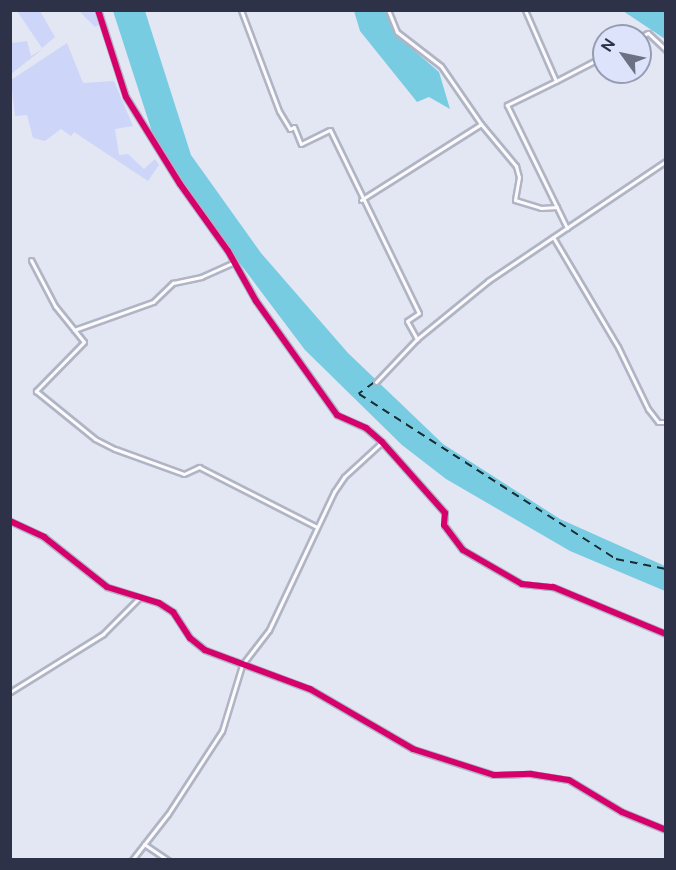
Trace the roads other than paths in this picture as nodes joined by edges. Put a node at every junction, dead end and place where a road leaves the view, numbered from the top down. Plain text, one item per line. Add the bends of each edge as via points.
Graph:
1 (98, 10) edge
2 (241, 10) edge
3 (388, 10) edge
4 (525, 10) edge
5 (652, 37) edge
6 (666, 50) edge
7 (592, 62) edge
8 (555, 81) junction
9 (481, 124) junction
10 (666, 161) edge
11 (361, 200) junction
12 (557, 207) junction
13 (567, 228) junction
14 (553, 237) junction
15 (31, 260) dead end
16 (235, 262) junction
17 (73, 330) junction
18 (417, 339) junction
19 (375, 382) dead end
20 (666, 422) edge
21 (382, 442) junction
22 (10, 520) edge
23 (317, 526) junction
24 (140, 597) junction
25 (666, 634) edge
26 (242, 665) junction
27 (10, 692) edge
28 (666, 830) edge
29 (144, 844) junction
30 (132, 860) edge
31 (168, 860) edge

1 - 16 street via 126,97
2 - 11 street via 268,85 290,129 294,127 301,144 330,130
3 - 9 street via 397,32 441,66
4 - 8 street
5 - 6 street
7 - 8 street
8 - 12 street via 507,105
9 - 11 street
9 - 12 street via 516,166 519,177 514,201
10 - 13 street
11 - 18 street via 419,313 407,321
12 - 13 street
13 - 14 street
14 - 18 street via 488,281
14 - 20 street via 618,347 648,409 658,422
15 - 17 street via 44,289
16 - 17 street via 173,283 153,302
16 - 21 street via 256,301 337,415 366,428
17 - 23 street via 84,342 36,390 95,439 184,474 199,467
18 - 19 street
21 - 23 street via 344,477
21 - 25 street via 445,513 444,525 464,550 522,584 554,587
22 - 24 street via 44,537 107,587
23 - 26 street via 269,630
24 - 26 street via 173,612 190,638 205,650
24 - 27 street via 103,634
26 - 28 street via 310,689 413,749 494,775 531,774 569,780 622,813
26 - 29 street via 222,731
29 - 30 street
29 - 31 street

